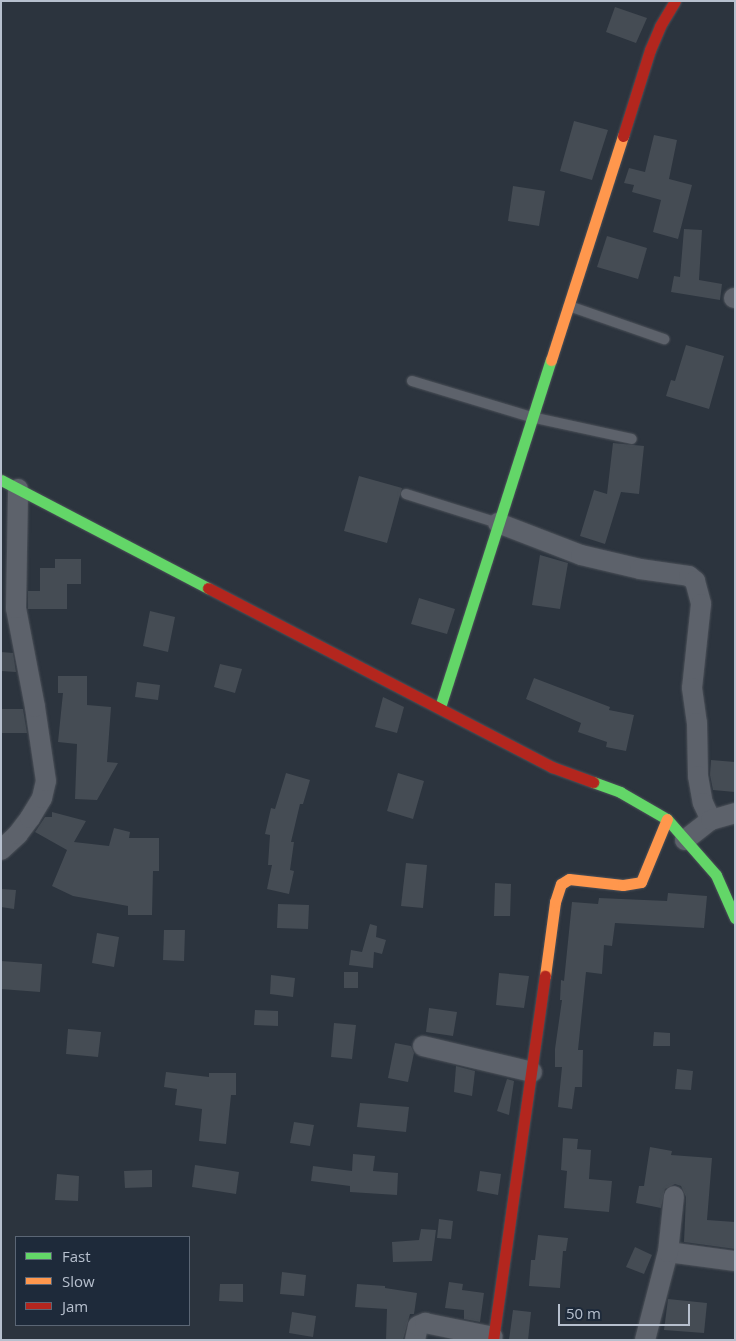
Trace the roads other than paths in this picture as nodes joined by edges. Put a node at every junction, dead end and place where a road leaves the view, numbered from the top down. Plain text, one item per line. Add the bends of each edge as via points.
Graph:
1 (675, 1) edge
2 (568, 306) junction
3 (664, 338) dead end
4 (412, 381) dead end
5 (531, 417) junction
6 (632, 439) dead end
7 (10, 485) edge
8 (406, 494) dead end
9 (498, 523) junction
10 (440, 707) junction
11 (735, 813) edge
12 (667, 819) junction
13 (710, 820) junction
14 (685, 840) junction
15 (1, 850) edge
16 (735, 918) edge
17 (423, 1046) dead end
18 (532, 1072) junction
19 (674, 1196) dead end
20 (668, 1252) junction
21 (735, 1261) edge
22 (493, 1339) edge
23 (415, 1340) edge
24 (645, 1340) edge

1 - 2 street via 650,50
2 - 3 lane
2 - 5 street
4 - 5 lane
5 - 6 lane
5 - 9 street
7 - 10 street
7 - 15 street via 16,608 46,781 42,798 30,818
8 - 9 lane
9 - 10 street
9 - 13 street via 582,555 640,569 689,576 695,581 701,604 692,688 697,723 698,776
10 - 12 street via 552,767 620,792
11 - 13 street
12 - 14 street
12 - 18 street via 641,882 623,886 570,879 561,884 555,902
13 - 14 street
14 - 16 street via 716,874
17 - 18 street
18 - 22 street
19 - 20 street
20 - 21 street
20 - 24 street
22 - 23 street via 425,1323 418,1326

